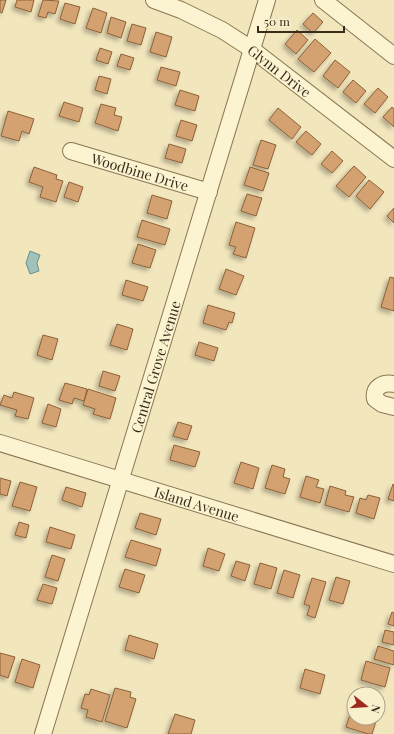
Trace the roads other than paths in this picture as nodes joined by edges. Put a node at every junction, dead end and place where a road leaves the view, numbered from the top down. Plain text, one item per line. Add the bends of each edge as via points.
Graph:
1 (154, 0) edge
2 (268, 0) edge
3 (323, 0) edge
4 (253, 50) junction
5 (394, 56) edge
6 (70, 151) dead end
7 (394, 159) edge
8 (209, 192) junction
9 (394, 384) edge
10 (394, 407) edge
11 (0, 443) edge
12 (122, 480) junction
13 (394, 564) edge
14 (43, 734) edge

1 - 4 street, Glynn Drive via 222,30
2 - 4 street, Central Grove Avenue
3 - 5 street
4 - 7 street, Glynn Drive
4 - 8 street, Central Grove Avenue
6 - 8 street, Woodbine Drive
8 - 12 street, Central Grove Avenue
9 - 10 street via 383,383 374,395 382,404
11 - 12 street, Island Avenue
12 - 13 street, Island Avenue
12 - 14 street, Central Grove Avenue

